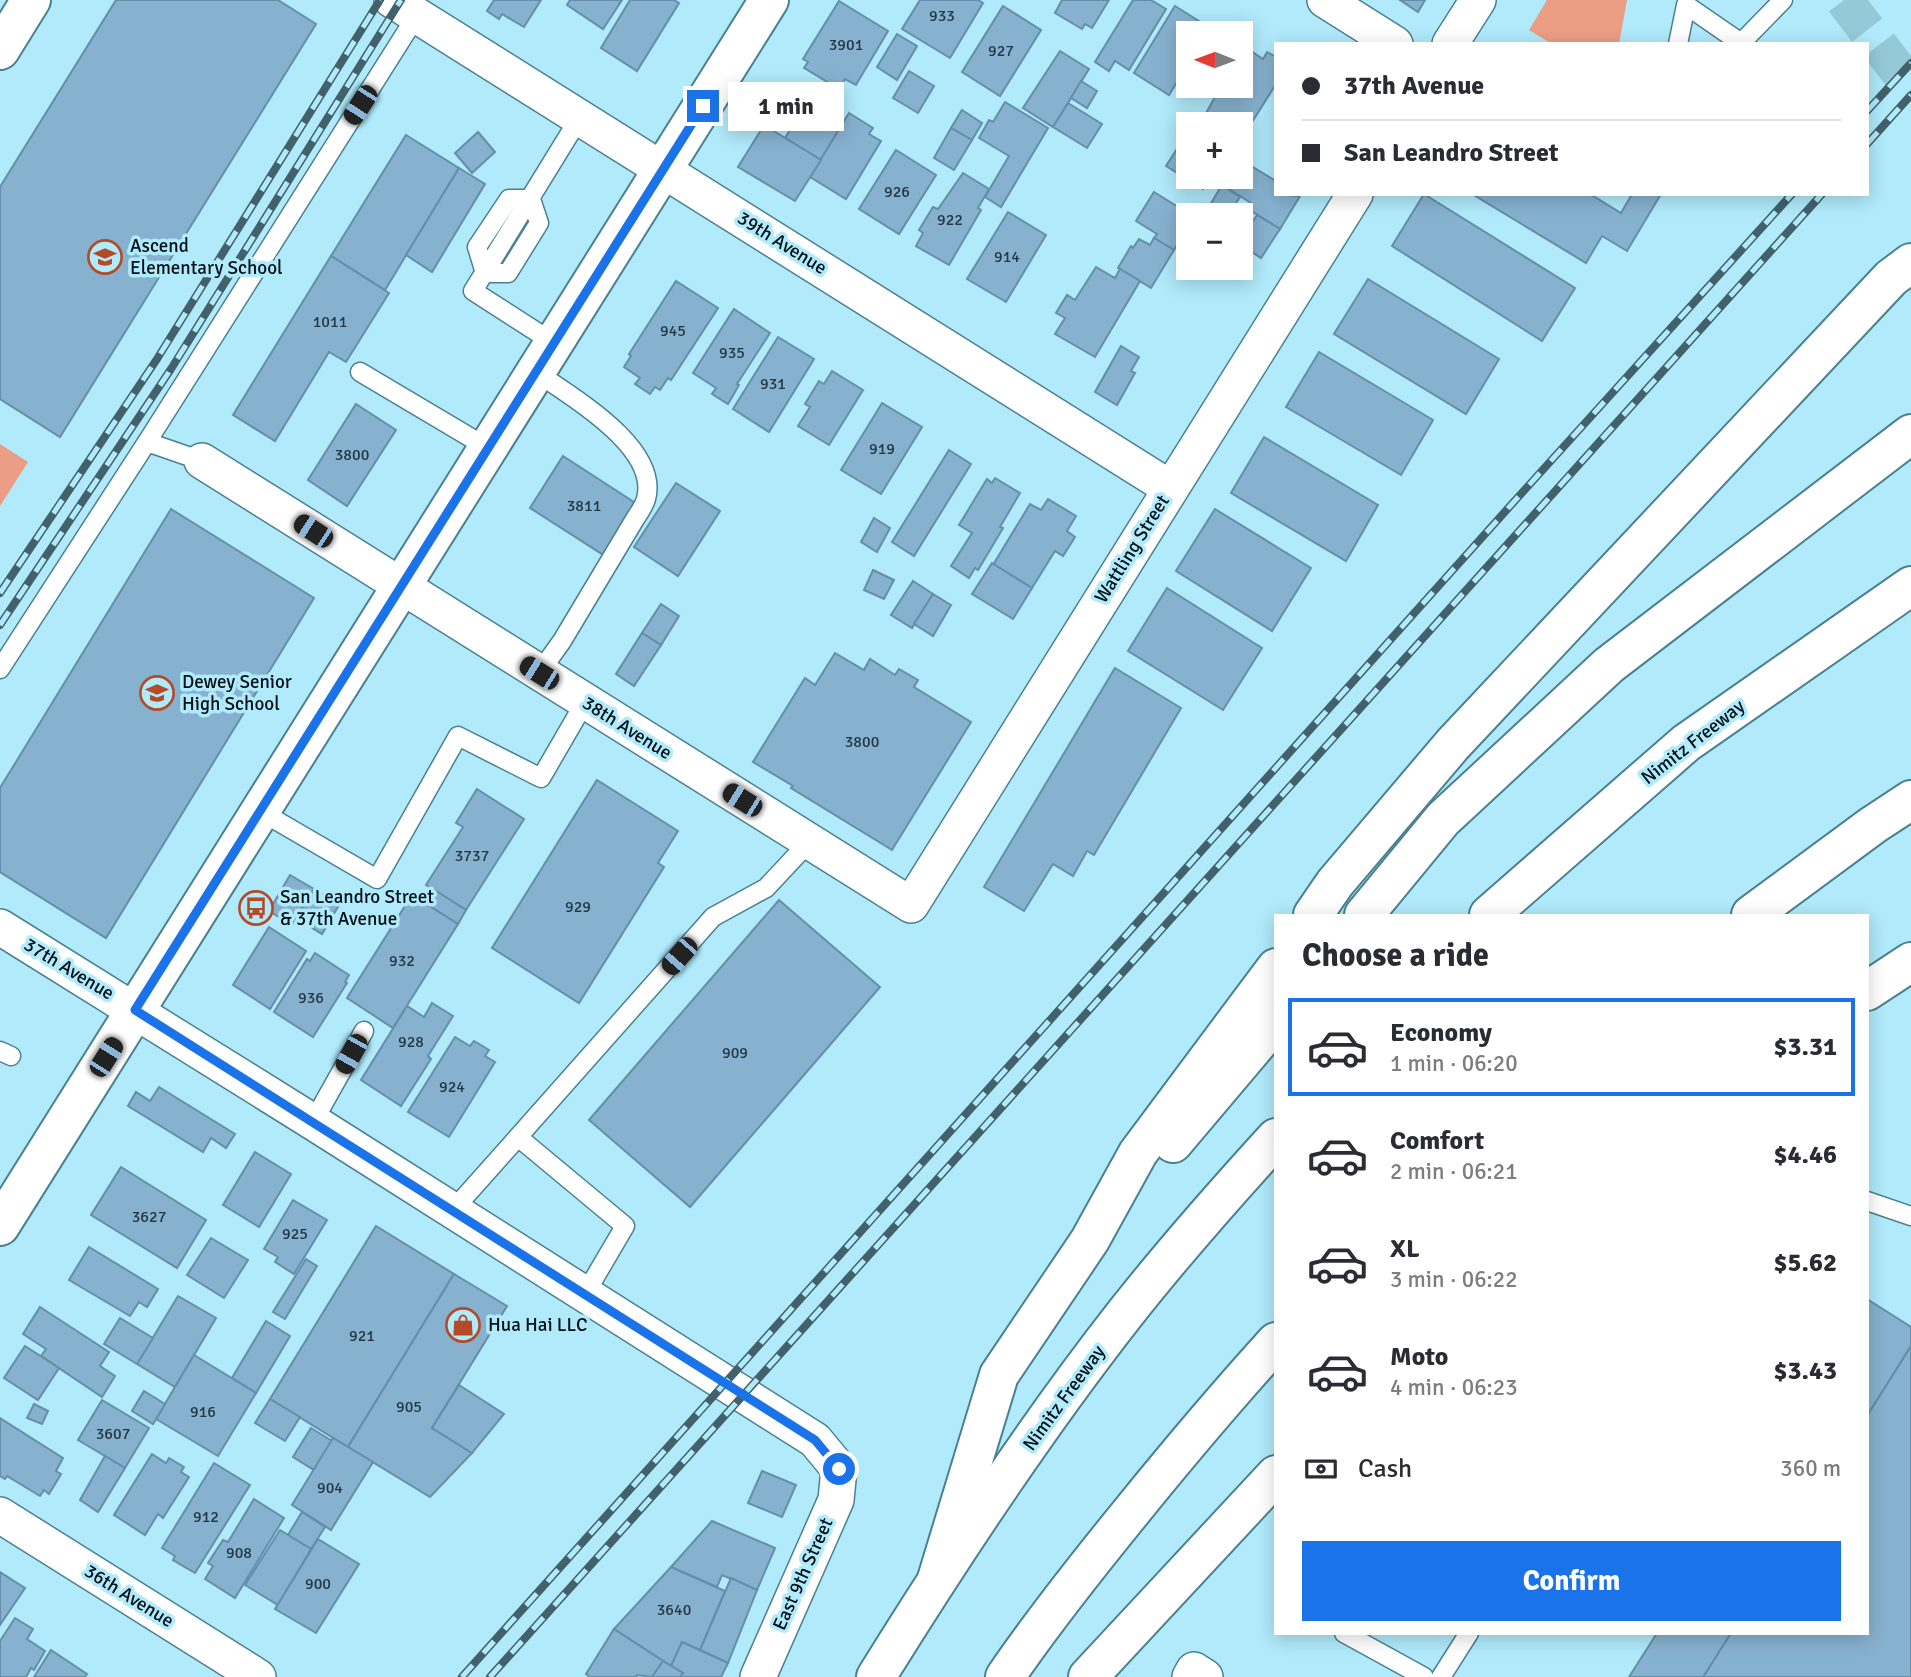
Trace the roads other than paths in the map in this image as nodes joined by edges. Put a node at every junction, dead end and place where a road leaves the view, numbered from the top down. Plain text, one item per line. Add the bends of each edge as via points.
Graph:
1 (32, 0) edge
2 (769, 0) edge
3 (1325, 0) edge
4 (1478, 0) edge
5 (1783, 0) edge
6 (405, 8) edge
7 (1392, 42) edge
8 (1451, 42) edge
9 (1678, 42) edge
10 (1739, 42) edge
11 (1741, 42) edge
12 (0, 50) edge
13 (580, 117) junction
14 (663, 169) junction
15 (1354, 196) edge
16 (1901, 270) edge
17 (545, 358) junction
18 (360, 372) dead end
19 (1911, 434) edge
20 (147, 442) junction
21 (488, 448) junction
22 (202, 461) joint
23 (1170, 488) junction
24 (1911, 586) edge
25 (401, 587) junction
26 (0, 669) edge
27 (539, 673) junction
28 (585, 702) junction
29 (1911, 800) edge
30 (260, 811) junction
31 (809, 842) junction
32 (911, 905) joint
33 (1314, 914) edge
34 (1365, 914) edge
35 (1490, 914) edge
36 (1752, 914) edge
37 (0, 927) edge
38 (1911, 962) edge
39 (1274, 971) edge
40 (1869, 989) edge
41 (135, 1010) junction
42 (1274, 1023) edge
43 (364, 1031) dead end
44 (313, 1122) junction
45 (518, 1137) junction
46 (1274, 1140) edge
47 (1869, 1202) edge
48 (453, 1210) junction
49 (1911, 1216) edge
50 (0, 1226) edge
51 (1090, 1240) junction
52 (585, 1294) junction
53 (1274, 1344) edge
54 (839, 1469) joint
55 (1274, 1477) edge
56 (0, 1515) edge
57 (937, 1579) junction
58 (1347, 1635) edge
59 (1468, 1635) edge
60 (258, 1677) edge
61 (758, 1677) edge
62 (876, 1677) edge
63 (1004, 1677) edge
64 (1088, 1677) edge
65 (1424, 1677) edge
66 (1441, 1677) edge

1 - 12 main road
2 - 14 main road
3 - 7 street
4 - 8 street
5 - 11 lane
6 - 13 street, 39th Avenue
6 - 20 lane
9 - 10 lane via 1686,5
13 - 14 street, 39th Avenue
13 - 17 lane via 473,291
14 - 17 main road
14 - 23 street, 39th Avenue
15 - 23 street, Wattling Street
16 - 33 main road via 1453,744
17 - 21 main road
17 - 27 lane via 586,407 624,438 638,456 647,487 646,500 635,519
18 - 21 lane
19 - 34 main road via 1609,665 1443,819
20 - 22 lane
20 - 26 lane
21 - 25 main road
22 - 25 street, 38th Avenue
23 - 32 street, Wattling Street
24 - 35 main road, Nimitz Freeway via 1686,743
25 - 27 street, 38th Avenue
25 - 30 main road
27 - 28 street, 38th Avenue
28 - 30 lane via 541,778 458,736 377,879
28 - 31 street, 38th Avenue
29 - 36 main road
30 - 41 main road
31 - 32 street, 38th Avenue
31 - 45 lane via 766,888 713,917
37 - 41 street, 37th Avenue
38 - 40 main road
39 - 51 main road via 1138,1153
41 - 44 street, 37th Avenue
41 - 50 main road
42 - 51 main road
43 - 44 lane
44 - 48 street, 37th Avenue
45 - 48 lane
45 - 52 lane via 625,1226
46 - 57 main road, Nimitz Freeway via 1124,1314
47 - 49 lane
48 - 52 street, 37th Avenue
51 - 57 main road via 999,1376
52 - 54 street, 37th Avenue via 815,1440
53 - 63 main road via 1102,1548
54 - 61 street, East 9th Street via 836,1500
55 - 64 main road
56 - 60 street, 36th Avenue
57 - 62 main road, Nimitz Freeway
58 - 65 lane
59 - 66 lane

